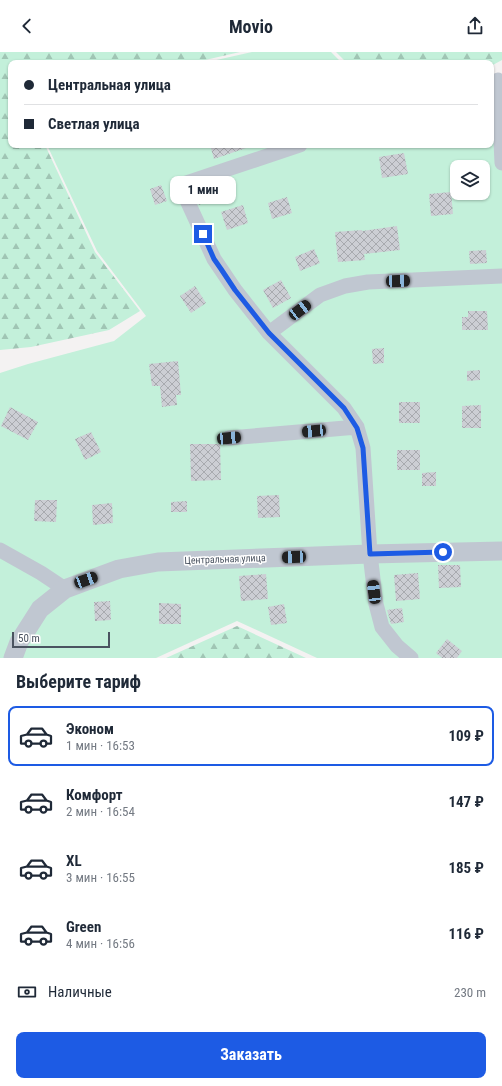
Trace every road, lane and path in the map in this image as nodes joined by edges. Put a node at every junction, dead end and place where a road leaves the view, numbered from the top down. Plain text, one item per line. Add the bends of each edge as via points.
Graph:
1 (497, 80) edge
2 (291, 148) edge
3 (502, 163) edge
4 (502, 276) edge
5 (269, 333) junction
6 (357, 428) junction
7 (229, 438) dead end
8 (0, 550) edge
9 (502, 551) edge
10 (370, 554) junction
11 (65, 589) junction
12 (13, 658) edge
13 (411, 658) edge

1 - 3 street
2 - 5 street via 180,185 214,259
4 - 5 street via 368,282 345,286 320,295
5 - 6 street via 344,408
6 - 7 street
6 - 10 street via 363,448
8 - 11 street via 41,572
9 - 10 street, Центральная улица
10 - 11 street, Центральная улица via 158,562 119,569
10 - 13 street via 376,604 382,627 397,646
11 - 12 street, Центральная улица via 40,609 19,642

